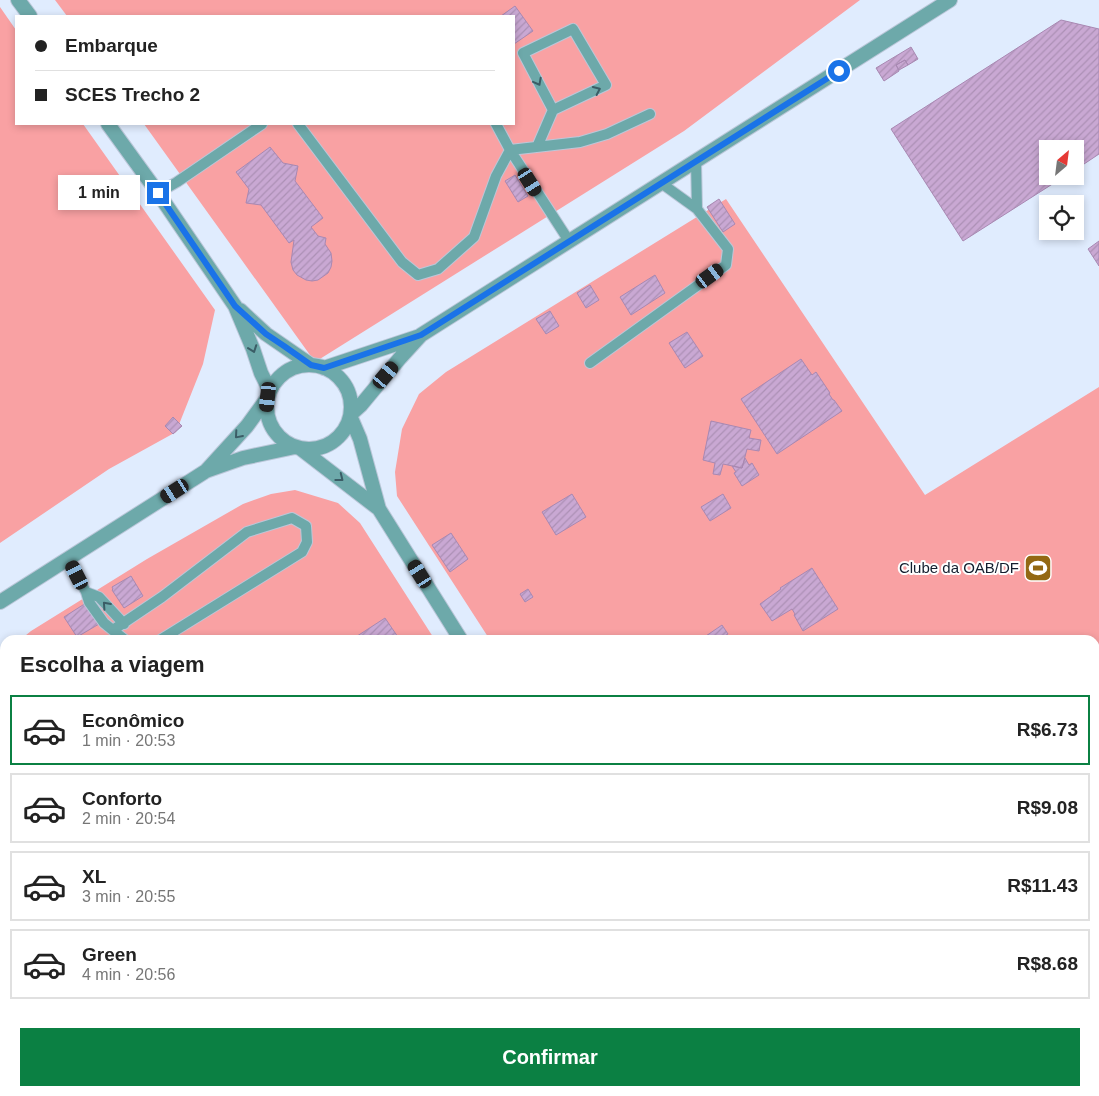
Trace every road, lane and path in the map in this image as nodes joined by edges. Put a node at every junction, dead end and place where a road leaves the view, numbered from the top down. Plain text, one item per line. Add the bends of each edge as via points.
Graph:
1 (18, 0) edge
2 (950, 0) edge
3 (29, 15) edge
4 (553, 110) junction
5 (650, 114) dead end
6 (109, 125) edge
7 (261, 125) edge
8 (299, 125) edge
9 (497, 125) edge
10 (537, 147) junction
11 (510, 150) junction
12 (696, 161) junction
13 (662, 183) junction
14 (158, 193) junction
15 (697, 209) junction
16 (569, 241) junction
17 (235, 306) junction
18 (421, 335) junction
19 (590, 362) dead end
20 (317, 366) junction
21 (269, 394) junction
22 (351, 416) junction
23 (298, 448) junction
24 (206, 471) junction
25 (379, 508) junction
26 (68, 558) junction
27 (86, 592) junction
28 (0, 602) edge
29 (124, 624) junction
30 (113, 630) junction
31 (119, 635) edge
32 (168, 635) edge
33 (458, 635) edge

1 - 3 street
2 - 12 street
4 -> 4 lane via 606,85 572,29 523,54
4 - 10 lane
5 - 10 lane via 607,134 580,142
6 - 14 street
7 - 14 lane
8 - 11 lane via 402,262 418,275 438,269 474,237 496,176
9 - 11 lane
10 - 11 lane
11 - 16 lane
12 - 13 street
12 - 15 lane
13 - 15 lane
13 - 16 street
14 - 17 street
15 - 19 lane via 728,249 726,265
16 - 18 street
17 - 20 street via 266,334
17 -> 21 street
18 - 20 street
18 - 22 street
20 - 21 street via 298,367 286,372
20 - 22 street via 336,375 346,386 351,400
21 - 23 street via 267,409 272,427 284,441
21 -> 24 street via 247,426
22 - 23 street via 346,430 337,440 314,450
22 - 25 street
23 - 24 street via 244,458
23 -> 25 street
24 - 26 street
25 - 33 street
26 - 27 lane
26 - 28 street
29 -> 27 lane via 99,597
27 - 30 lane via 89,602
29 - 30 lane
29 - 32 lane via 247,532 292,518 306,526 307,542 302,552
30 - 31 lane

